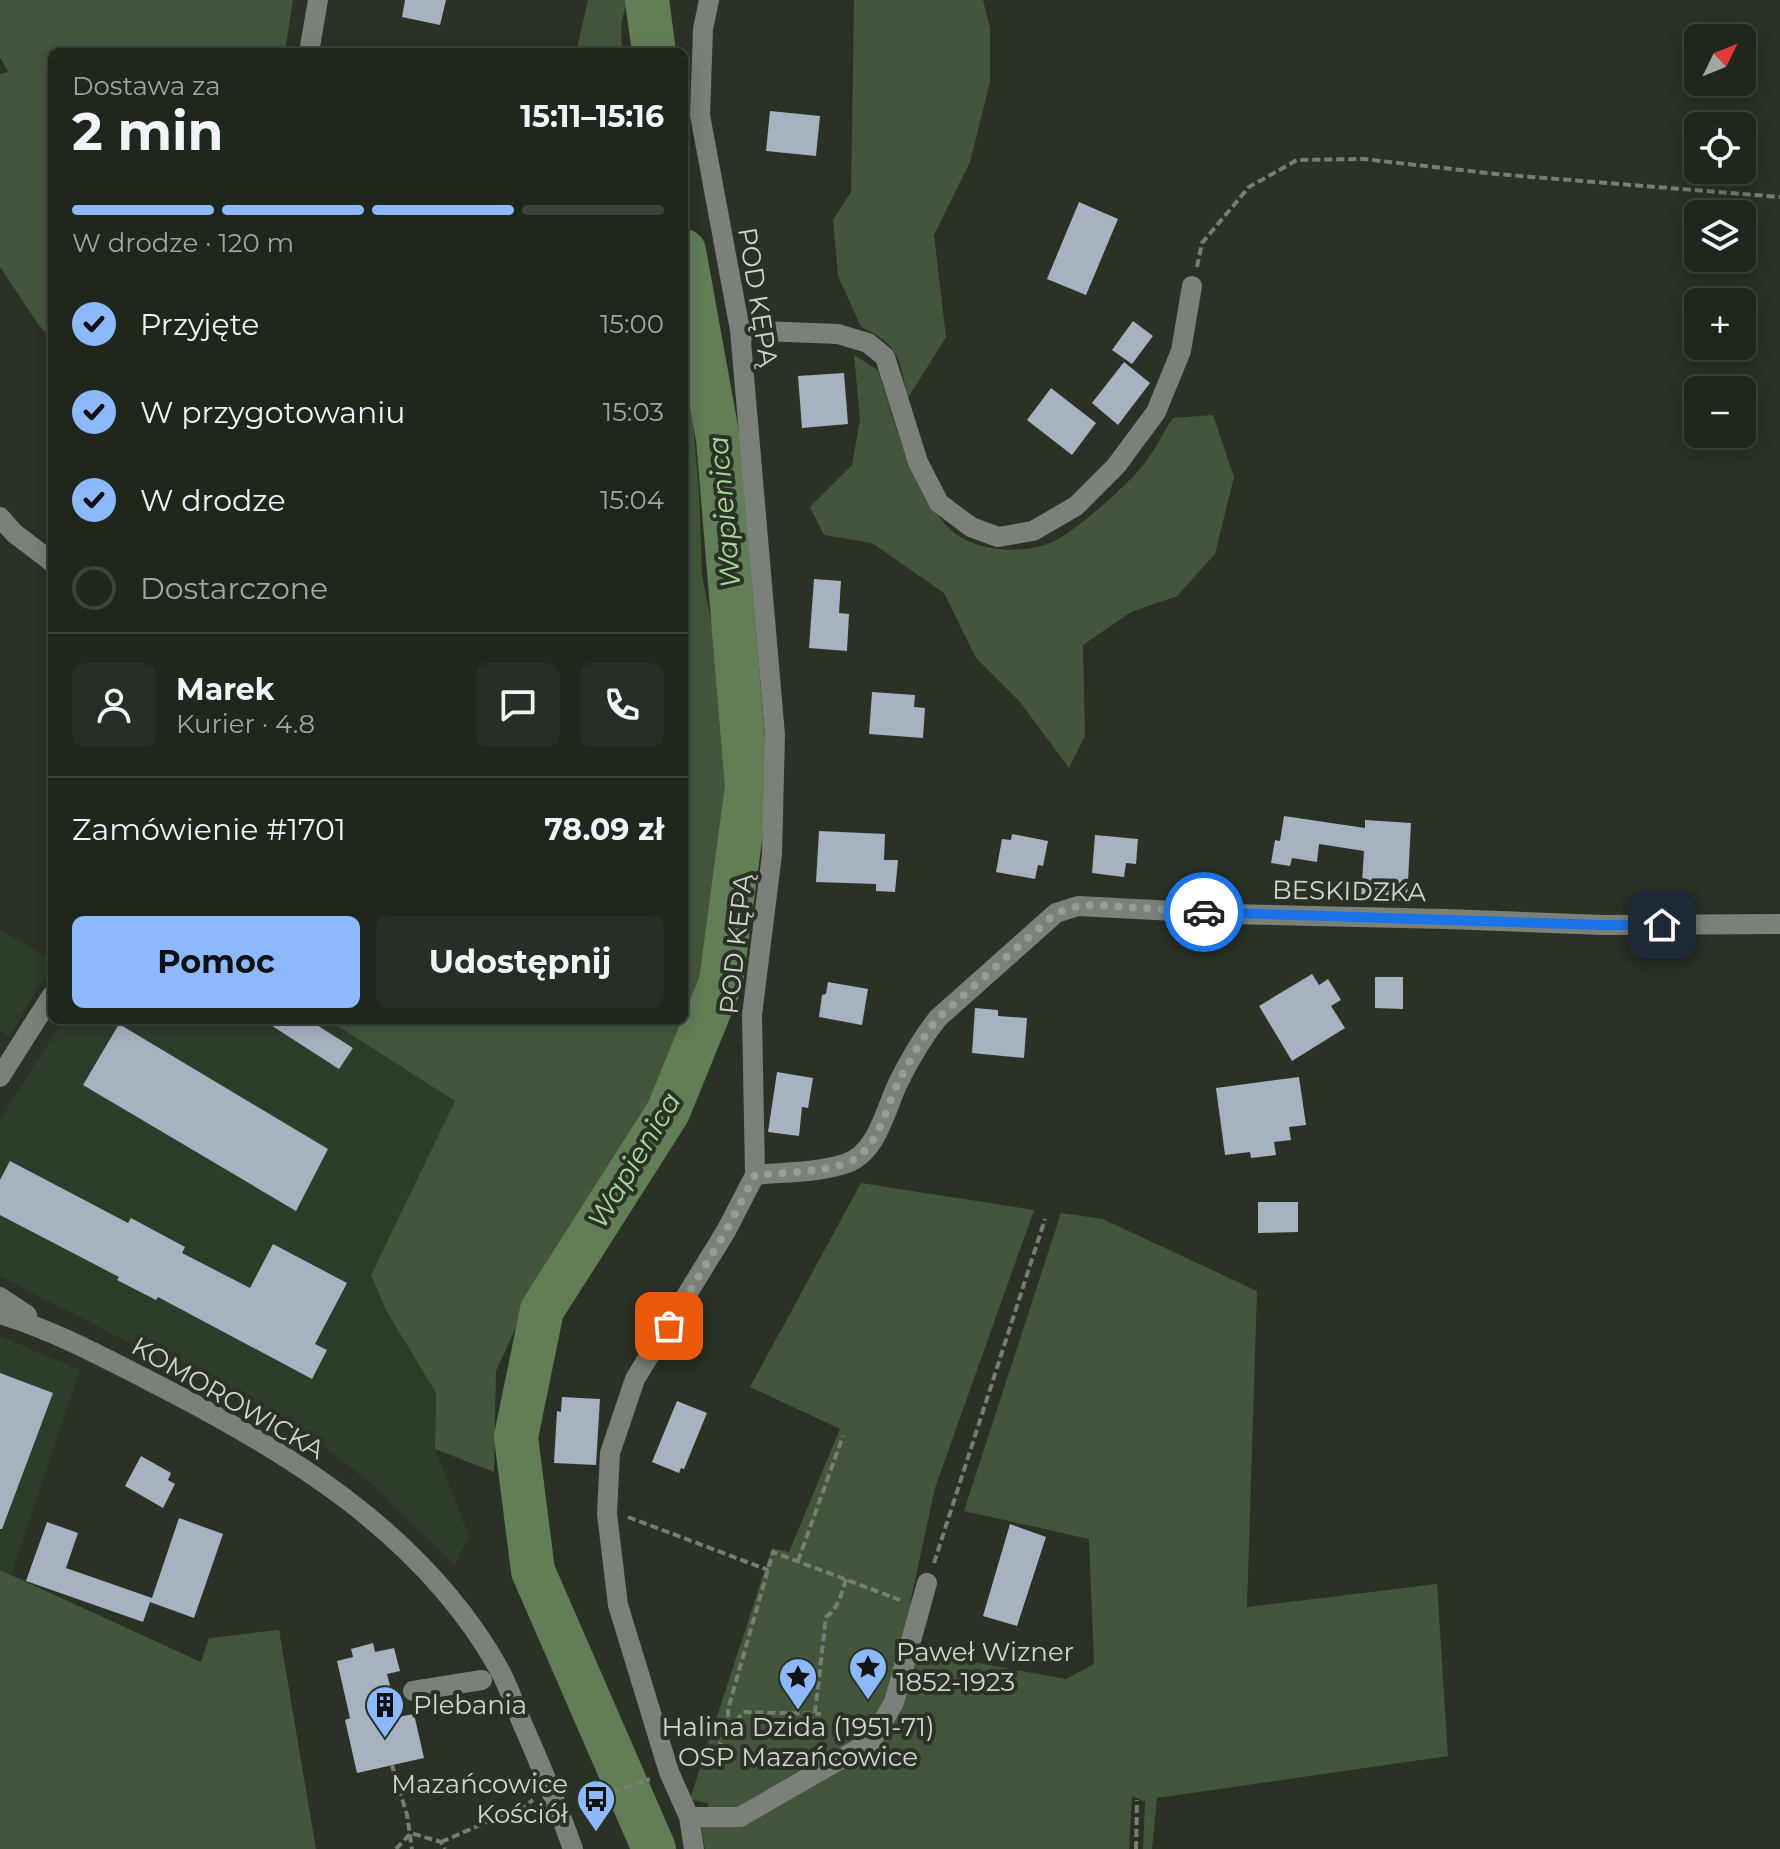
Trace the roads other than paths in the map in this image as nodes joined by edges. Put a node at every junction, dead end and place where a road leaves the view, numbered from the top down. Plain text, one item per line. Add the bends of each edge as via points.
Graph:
1 (318, 0) edge
2 (709, 0) edge
3 (310, 48) edge
4 (1192, 286) road end
5 (740, 330) junction
6 (0, 517) edge
7 (48, 559) edge
8 (1780, 924) edge
9 (48, 1000) edge
10 (8, 1049) edge
11 (0, 1077) edge
12 (755, 1175) junction
13 (0, 1297) edge
14 (0, 1314) edge
15 (43, 1327) junction
16 (927, 1583) road end
17 (482, 1680) dead end
18 (413, 1691) dead end
19 (689, 1817) junction
20 (573, 1849) edge
21 (694, 1849) edge

1 - 3 street
2 - 5 street, POD KĘPĄ via 700,115
4 - 5 street via 1181,351 1156,412 1116,466 1076,506 1033,531 998,537 971,527 939,503 918,462 885,357 868,343 838,334
5 - 12 street, POD KĘPĄ via 775,735 772,854 752,1015
6 - 7 street
8 - 12 street, BESKIDZKA via 1603,925 1078,906 1056,913 938,1018 898,1083 868,1147 850,1162
9 - 10 street
10 - 11 street
12 - 19 street, POD KĘPĄ via 635,1379 610,1453 607,1509 618,1605 669,1772
13 - 15 street
14 - 15 street, KOMOROWICKA
15 - 20 street, KOMOROWICKA via 269,1445 398,1541 446,1593 500,1671
16 - 19 street via 894,1702 872,1741 740,1817
17 - 18 street
19 - 21 street, POD KĘPĄ

